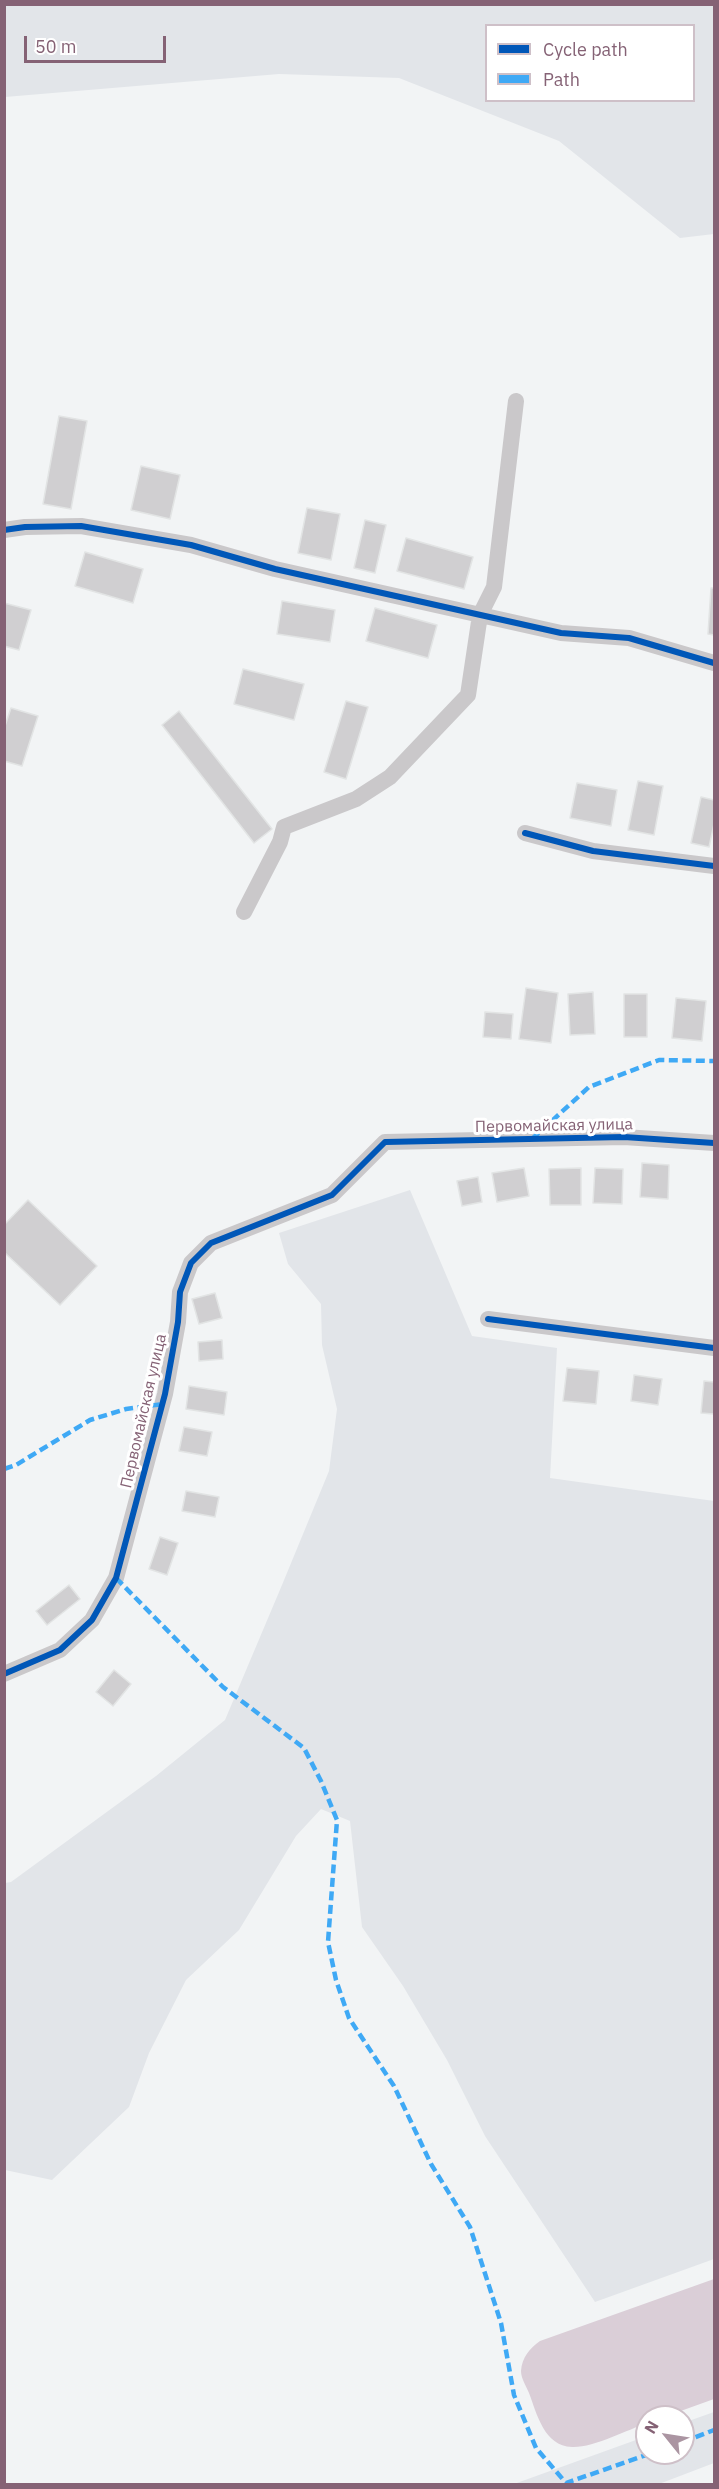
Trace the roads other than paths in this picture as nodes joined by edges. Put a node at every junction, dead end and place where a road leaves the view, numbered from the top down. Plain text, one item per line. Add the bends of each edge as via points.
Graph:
1 (516, 401) dead end
2 (4, 530) edge
3 (480, 615) junction
4 (714, 663) edge
5 (525, 833) dead end
6 (714, 866) edge
7 (244, 912) dead end
8 (714, 1143) edge
9 (488, 1319) dead end
10 (714, 1348) edge
11 (4, 1674) edge

1 - 3 street via 494,587
2 - 3 street via 81,526 191,545
3 - 4 street via 561,633 629,638
3 - 7 street via 468,695 390,777 356,799 284,827 280,843
5 - 6 street via 593,851
8 - 11 street, Первомайская улица via 624,1137 385,1142 332,1195 211,1244 191,1263 180,1292 165,1394 116,1578 92,1620 60,1650
9 - 10 street

